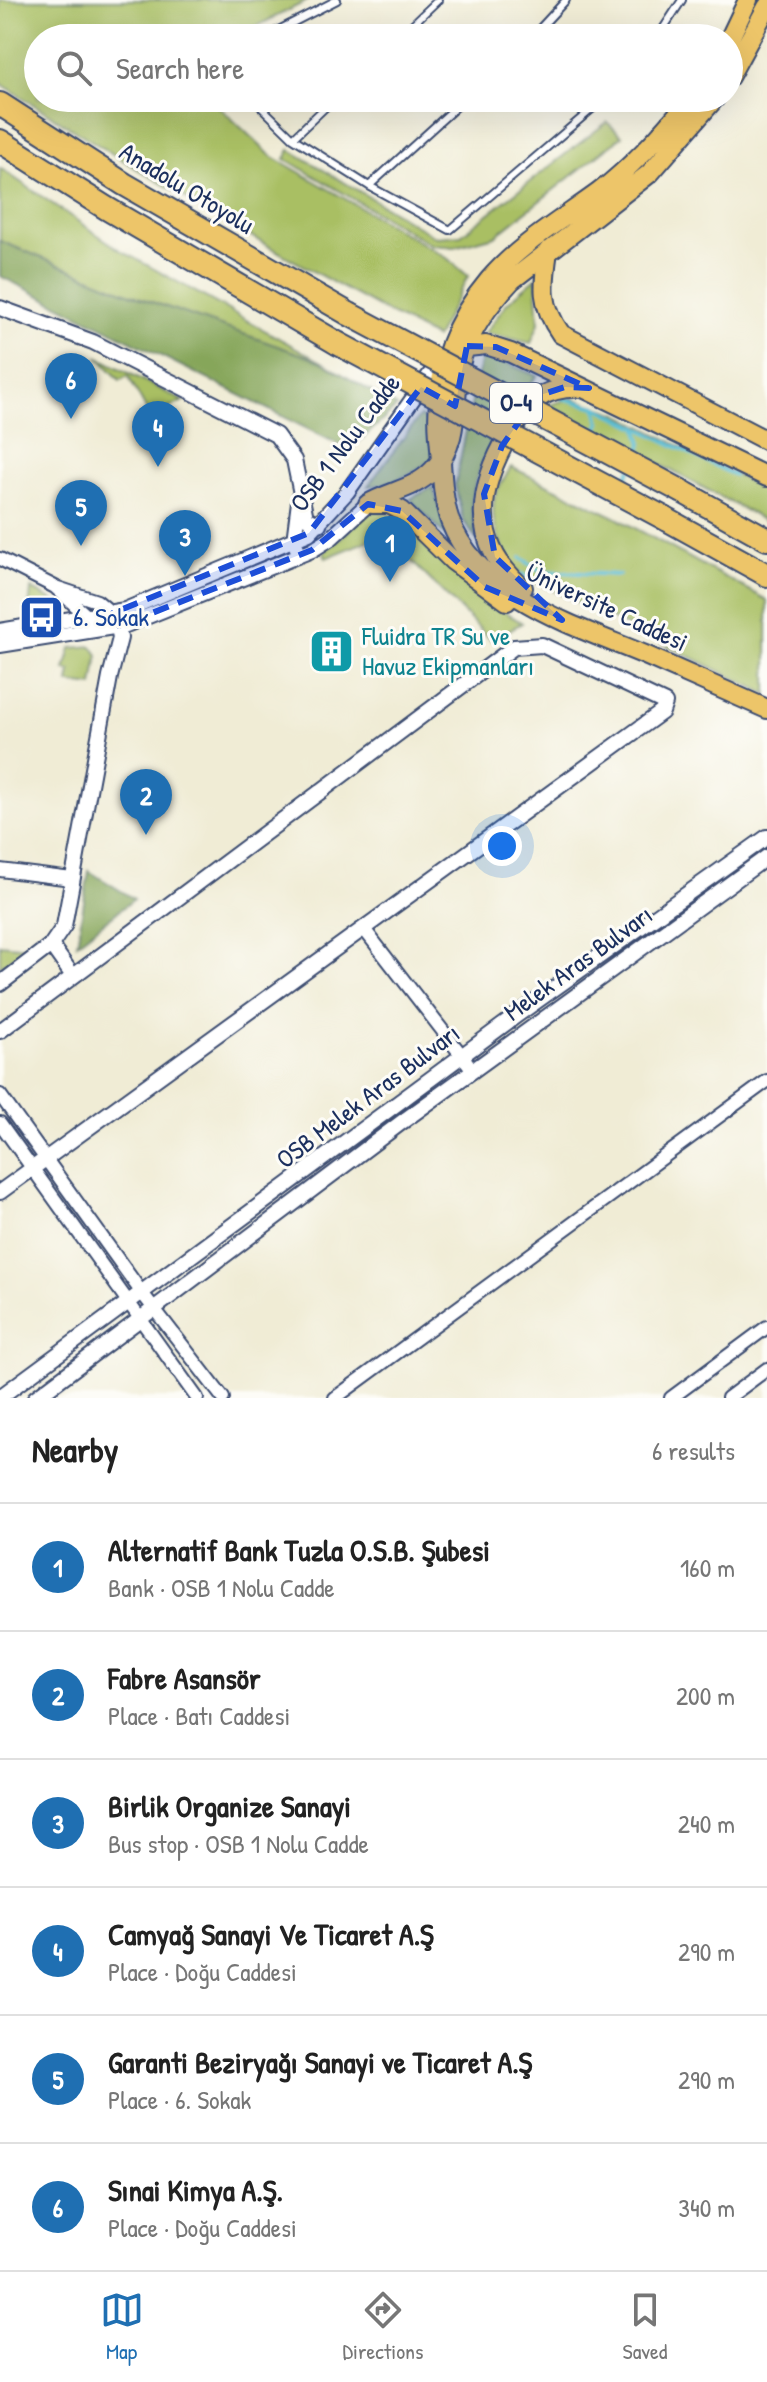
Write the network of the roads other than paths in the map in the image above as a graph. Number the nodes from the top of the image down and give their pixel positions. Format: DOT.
graph roads {
  1 [pos="337,0"];
  2 [pos="438,0"];
  3 [pos="566,0"];
  4 [pos="682,0"];
  5 [pos="748,0"];
  6 [pos="767,7"];
  7 [pos="290,24"];
  8 [pos="413,24"];
  9 [pos="544,24"];
  10 [pos="666,24"];
  11 [pos="737,24"];
  12 [pos="743,51"];
  13 [pos="0,104"];
  14 [pos="266,112"];
  15 [pos="320,112"];
  16 [pos="451,112"];
  17 [pos="591,112"];
  18 [pos="679,112"];
  19 [pos="703,112"];
  20 [pos="293,138"];
  21 [pos="0,141"];
  22 [pos="369,186"];
  23 [pos="548,251"];
  24 [pos="0,308"];
  25 [pos="467,346"];
  26 [pos="445,353"];
  27 [pos="589,388"];
  28 [pos="767,441"];
  29 [pos="441,460"];
  30 [pos="767,477"];
  31 [pos="300,498"];
  32 [pos="368,504"];
  33 [pos="319,524"];
  34 [pos="767,539"];
  35 [pos="294,541"];
  36 [pos="306,552"];
  37 [pos="0,559"];
  38 [pos="767,575"];
  39 [pos="55,587"];
  40 [pos="116,619"];
  41 [pos="562,620"];
  42 [pos="96,625"];
  43 [pos="0,631"];
  44 [pos="0,645"];
  45 [pos="110,677"];
  46 [pos="767,709"];
  47 [pos="767,837"];
  48 [pos="767,857"];
  49 [pos="0,870"];
  50 [pos="72,879"];
  51 [pos="364,929"];
  52 [pos="51,945"];
  53 [pos="73,976"];
  54 [pos="0,984"];
  55 [pos="0,1031"];
  56 [pos="461,1057"];
  57 [pos="473,1070"];
  58 [pos="767,1081"];
  59 [pos="0,1095"];
  60 [pos="0,1123"];
  61 [pos="39,1164"];
  62 [pos="0,1192"];
  63 [pos="142,1293"];
  64 [pos="127,1305"];
  65 [pos="154,1309"];
  66 [pos="139,1321"];
  67 [pos="767,1327"];
  68 [pos="767,1369"];
  69 [pos="0,1397"];
  70 [pos="35,1398"];
  71 [pos="197,1398"];
  72 [pos="223,1398"];
  73 [pos="335,1398"];
  74 [pos="671,1398"];
  75 [pos="728,1398"];
  1 -- 7 [label="lane"];
  2 -- 8 [label="lane"];
  3 -- 9 [label="lane"];
  4 -- 10 [label="lane"];
  5 -- 11 [label="main road"];
  6 -- 12 [label="main road"];
  13 -- 34 [label="highway, Anadolu Otoyolu / O-4, bridge"];
  14 -- 20 [label="lane"];
  15 -- 20 [label="lane"];
  16 -- 22 [label="lane"];
  17 -- 22 [label="lane"];
  18 -- 26 [label="main road, Üniversite Caddesi"];
  19 -- 23 [label="main road"];
  20 -- 22 [label="lane"];
  21 -- 38 [label="highway, O-4, bridge"];
  23 -- 25 [label="main road, OSB 1 Nolu Cadde"];
  23 -- 28 [label="main road"];
  24 -- 31 [label="street"];
  25 -- 26 [label="main road"];
  25 -- 27 [label="main road"];
  25 -- 29 [label="main road, OSB 1 Nolu Cadde"];
  26 -- 29 [label="main road, Üniversite Caddesi"];
  26 -- 33 [label="street, OSB 1 Nolu Cadde"];
  27 -- 30 [label="main road"];
  27 -- 41 [label="main road"];
  29 -- 32 [label="main road, OSB 1 Nolu Cadde"];
  29 -- 41 [label="main road, Üniversite Caddesi"];
  31 -- 33 [label="street"];
  31 -- 35 [label="street"];
  32 -- 36 [label="street, OSB 1 Nolu Cadde"];
  32 -- 41 [label="main road"];
  33 -- 35 [label="street, OSB 1 Nolu Cadde"];
  35 -- 36 [label="street"];
  35 -- 40 [label="street, OSB 1 Nolu Cadde"];
  36 -- 40 [label="street, OSB 1 Nolu Cadde"];
  37 -- 39 [label="street"];
  39 -- 40 [label="street"];
  39 -- 42 [label="street"];
  40 -- 42 [label="street, OSB 1 Nolu Cadde"];
  40 -- 45 [label="street"];
  41 -- 46 [label="main road, Üniversite Caddesi"];
  42 -- 43 [label="street, OSB 1 Nolu Cadde"];
  42 -- 44 [label="street, OSB 1 Nolu Cadde"];
  42 -- 45 [label="street"];
  45 -- 50 [label="street"];
  47 -- 56 [label="street, OSB Melek Aras Bulvarı"];
  48 -- 57 [label="street, Melek Aras Bulvarı"];
  49 -- 50 [label="street"];
  50 -- 52 [label="street"];
  51 -- 53 [label="street"];
  51 -- 56 [label="street"];
  51 -- 61 [label="street"];
  52 -- 53 [label="street"];
  52 -- 54 [label="street"];
  53 -- 55 [label="street"];
  56 -- 57 [label="street"];
  56 -- 63 [label="street, OSB Melek Aras Bulvarı"];
  57 -- 65 [label="street, Melek Aras Bulvarı"];
  58 -- 73 [label="street"];
  59 -- 61 [label="street"];
  60 -- 61 [label="street"];
  61 -- 62 [label="street"];
  61 -- 63 [label="street"];
  61 -- 64 [label="street"];
  63 -- 64 [label="street, OSB Melek Aras Bulvarı"];
  63 -- 65 [label="street"];
  64 -- 66 [label="street"];
  64 -- 69 [label="street, OSB Melek Aras Bulvarı"];
  65 -- 66 [label="street, Melek Aras Bulvarı"];
  65 -- 72 [label="street"];
  66 -- 70 [label="street, Melek Aras Bulvarı"];
  66 -- 71 [label="street"];
  67 -- 74 [label="street"];
  68 -- 75 [label="street"];
}
